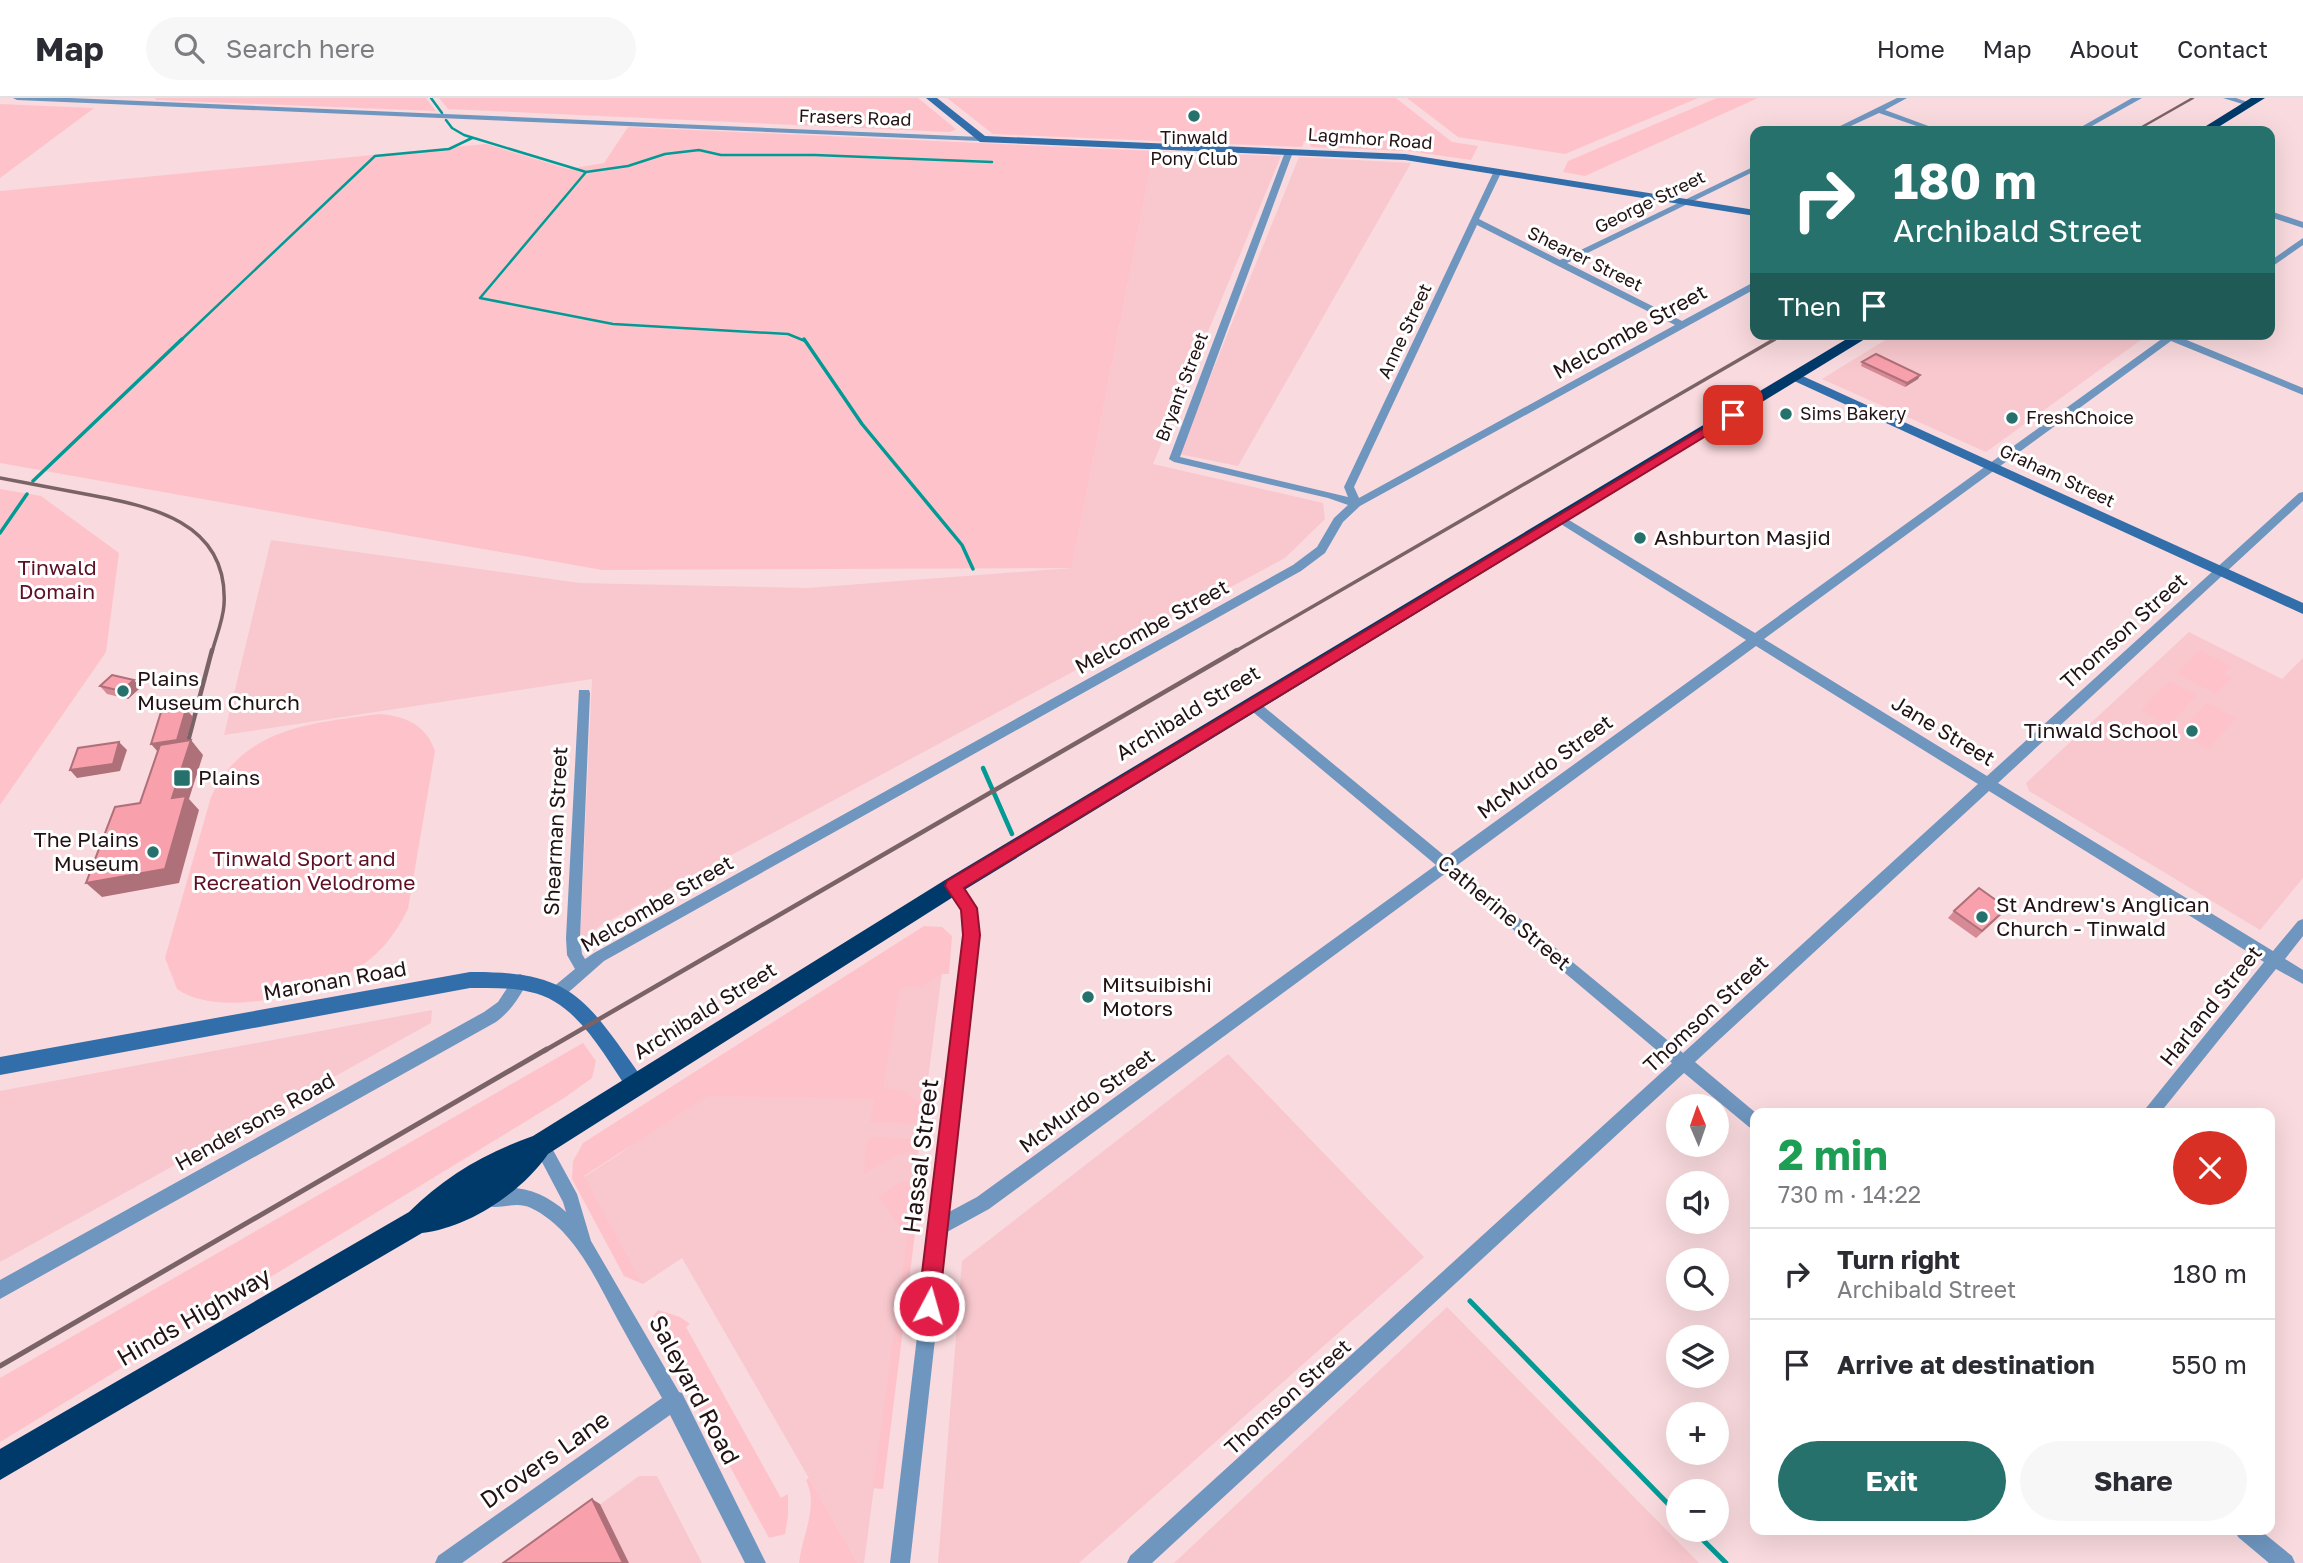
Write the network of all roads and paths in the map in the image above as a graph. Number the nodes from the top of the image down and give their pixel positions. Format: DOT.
graph roads {
  1 [pos="16,98"];
  2 [pos="932,98"];
  3 [pos="1903,98"];
  4 [pos="2138,98"];
  5 [pos="2227,98"];
  6 [pos="2254,101"];
  7 [pos="1879,110"];
  8 [pos="1845,126"];
  9 [pos="1924,126"];
  10 [pos="2087,126"];
  11 [pos="2212,126"];
  12 [pos="980,139"];
  13 [pos="1289,152"];
  14 [pos="1498,171"];
  15 [pos="1750,171"];
  16 [pos="1689,202"];
  17 [pos="1750,212"];
  18 [pos="2275,216"];
  19 [pos="1474,220"];
  20 [pos="2303,225"];
  21 [pos="2303,241"];
  22 [pos="2275,261"];
  23 [pos="1559,264"];
  24 [pos="1750,288"];
  25 [pos="1683,325"];
  26 [pos="1856,340"];
  27 [pos="2162,340"];
  28 [pos="2181,340"];
  29 [pos="1796,377"];
  30 [pos="2303,392"];
  31 [pos="1992,467"];
  32 [pos="2303,495"];
  33 [pos="1356,504"];
  34 [pos="1560,519"];
  35 [pos="2220,571"];
  36 [pos="2303,609"];
  37 [pos="1755,640"];
  38 [pos="584,693"];
  39 [pos="1252,704"];
  40 [pos="1989,783"];
  41 [pos="1447,865"];
  42 [pos="953,886"];
  43 [pos="2303,925"];
  44 [pos="2274,961"];
  45 [pos="583,969"];
  46 [pos="2303,978"];
  47 [pos="520,981"];
  48 [pos="557,993"];
  49 [pos="1683,1063"];
  50 [pos="0,1066"];
  51 [pos="636,1085"];
  52 [pos="2154,1108"];
  53 [pos="1750,1118"];
  54 [pos="541,1145"];
  55 [pos="470,1203"];
  56 [pos="418,1221"];
  57 [pos="937,1228"];
  58 [pos="583,1244"];
  59 [pos="0,1290"];
  60 [pos="675,1400"];
  61 [pos="0,1465"];
  62 [pos="2251,1535"];
  63 [pos="445,1563"];
  64 [pos="756,1563"];
  65 [pos="900,1563"];
  66 [pos="1137,1563"];
  67 [pos="2285,1563"];
  1 -- 12 [label="street, Frasers Road"];
  2 -- 12 [label="street"];
  3 -- 7 [label="street"];
  4 -- 10 [label="street"];
  5 -- 6 [label="street"];
  6 -- 11 [label="highway"];
  7 -- 8 [label="street"];
  7 -- 9 [label="street"];
  12 -- 13 [label="street, Lagmhor Road"];
  13 -- 14 [label="street, Lagmhor Road"];
  13 -- 33 [label="street, Bryant Street"];
  14 -- 16 [label="street, Lagmhor Road"];
  14 -- 19 [label="street, Anne Street"];
  15 -- 16 [label="street, George Street"];
  16 -- 17 [label="street, Lagmhor Road"];
  16 -- 23 [label="street, George Street"];
  18 -- 20 [label="street"];
  19 -- 23 [label="street, Shearer Street"];
  19 -- 33 [label="street, Anne Street"];
  21 -- 22 [label="street"];
  23 -- 25 [label="street, Shearer Street"];
  24 -- 25 [label="street, Melcombe Street"];
  25 -- 33 [label="street, Melcombe Street"];
  26 -- 29 [label="highway, Archibald Street"];
  27 -- 31 [label="street, McMurdo Street"];
  28 -- 30 [label="street"];
  29 -- 31 [label="street, Graham Street"];
  29 -- 34 [label="highway, Archibald Street"];
  31 -- 35 [label="street, Graham Street"];
  31 -- 37 [label="street, McMurdo Street"];
  32 -- 35 [label="street, Thomson Street"];
  33 -- 45 [label="street, Melcombe Street"];
  34 -- 37 [label="street, Jane Street"];
  34 -- 39 [label="highway, Archibald Street"];
  35 -- 36 [label="street, Graham Street"];
  35 -- 40 [label="street, Thomson Street"];
  37 -- 40 [label="street, Jane Street"];
  37 -- 41 [label="street, McMurdo Street"];
  38 -- 45 [label="street, Shearman Street"];
  39 -- 41 [label="street, Catherine Street"];
  39 -- 42 [label="highway, Archibald Street"];
  40 -- 44 [label="street, Jane Street"];
  40 -- 49 [label="street, Thomson Street"];
  41 -- 49 [label="street, Catherine Street"];
  41 -- 57 [label="street, McMurdo Street"];
  42 -- 51 [label="highway, Archibald Street"];
  42 -- 57 [label="street, Hassal Street"];
  43 -- 44 [label="street, Harland Street"];
  44 -- 46 [label="street, Jane Street"];
  44 -- 52 [label="street, Harland Street"];
  45 -- 48 [label="street, Melcombe Street"];
  47 -- 48 [label="street, Maronan Road"];
  47 -- 50 [label="street, Maronan Road"];
  47 -- 59 [label="street, Hendersons Road"];
  48 -- 51 [label="street, Maronan Road"];
  49 -- 53 [label="street, Catherine Street"];
  49 -- 66 [label="street, Thomson Street"];
  51 -- 54 [label="highway, Archibald Street"];
  54 -- 55 [label="highway, Archibald Street"];
  54 -- 56 [label="highway, Archibald Street"];
  54 -- 58 [label="street, Saleyard Road"];
  55 -- 56 [label="highway, Archibald Street"];
  55 -- 58 [label="street, Saleyard Road"];
  56 -- 61 [label="highway, Hinds Highway"];
  57 -- 65 [label="street, Hassal Street"];
  58 -- 60 [label="street, Saleyard Road"];
  60 -- 63 [label="street, Drovers Lane"];
  60 -- 64 [label="street, Saleyard Road"];
  62 -- 67 [label="street"];
}
